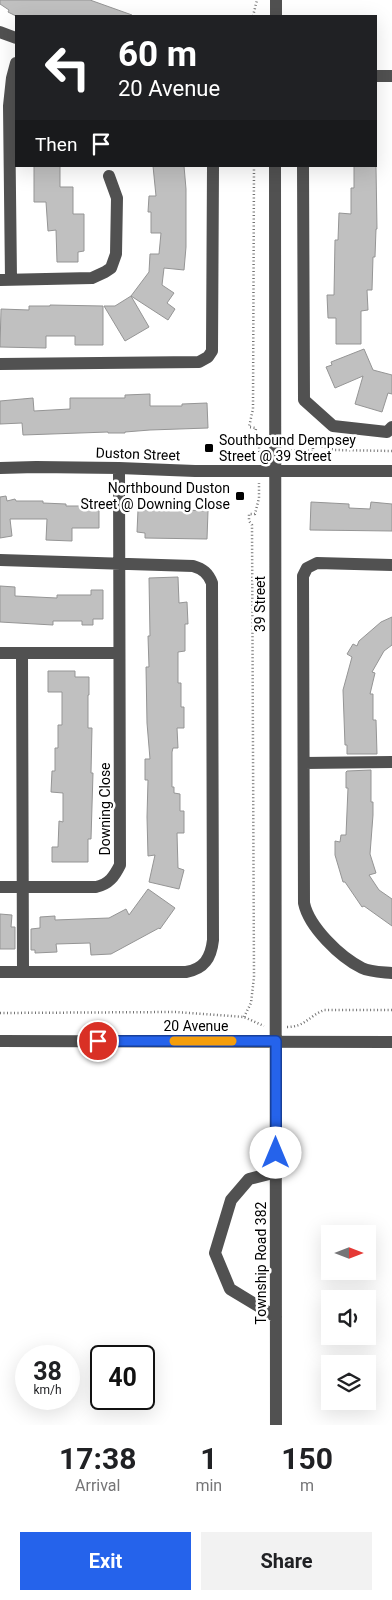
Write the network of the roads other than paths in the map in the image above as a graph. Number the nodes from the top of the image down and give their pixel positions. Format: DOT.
graph roads {
  1 [pos="276,0"];
  2 [pos="276,15"];
  3 [pos="0,32"];
  4 [pos="15,38"];
  5 [pos="15,67"];
  6 [pos="377,76"];
  7 [pos="392,76"];
  8 [pos="213,167"];
  9 [pos="276,167"];
  10 [pos="303,167"];
  11 [pos="109,176"];
  12 [pos="6,279"];
  13 [pos="0,364"];
  14 [pos="392,427"];
  15 [pos="0,468"];
  16 [pos="119,468"];
  17 [pos="275,471"];
  18 [pos="392,471"];
  19 [pos="0,560"];
  20 [pos="119,563"];
  21 [pos="392,565"];
  22 [pos="0,653"];
  23 [pos="22,653"];
  24 [pos="119,653"];
  25 [pos="392,762"];
  26 [pos="304,763"];
  27 [pos="0,887"];
  28 [pos="23,887"];
  29 [pos="0,972"];
  30 [pos="23,972"];
  31 [pos="392,973"];
  32 [pos="0,1041"];
  33 [pos="276,1041"];
  34 [pos="392,1042"];
  35 [pos="277,1172"];
  36 [pos="276,1317"];
  37 [pos="276,1425"];
  1 -- 2 [label="street"];
  3 -- 4 [label="street"];
  5 -- 12 [label="street"];
  6 -- 7 [label="street"];
  8 -- 13 [label="street"];
  9 -- 17 [label="street, 39 Street"];
  10 -- 14 [label="street"];
  11 -- 12 [label="street"];
  15 -- 16 [label="street, Duston Street"];
  16 -- 17 [label="street, Duston Street"];
  16 -- 20 [label="street, Downing Close"];
  17 -- 18 [label="street, Duston Street"];
  17 -- 33 [label="street, 39 Street"];
  19 -- 20 [label="street"];
  20 -- 24 [label="street, Downing Close"];
  20 -- 30 [label="street"];
  21 -- 26 [label="street"];
  22 -- 23 [label="street"];
  23 -- 24 [label="street"];
  23 -- 28 [label="street"];
  24 -- 28 [label="street, Downing Close"];
  25 -- 26 [label="street"];
  26 -- 31 [label="street"];
  27 -- 28 [label="street, Downing Close"];
  28 -- 30 [label="street"];
  29 -- 30 [label="street"];
  32 -- 33 [label="street, 20 Avenue"];
  33 -- 34 [label="street, 20 Avenue"];
  33 -- 35 [label="street, Township Road 382"];
  35 -- 36 [label="street, Township Road 382"];
  35 -- 36 [label="street"];
  36 -- 37 [label="street, Township Road 382"];
}
